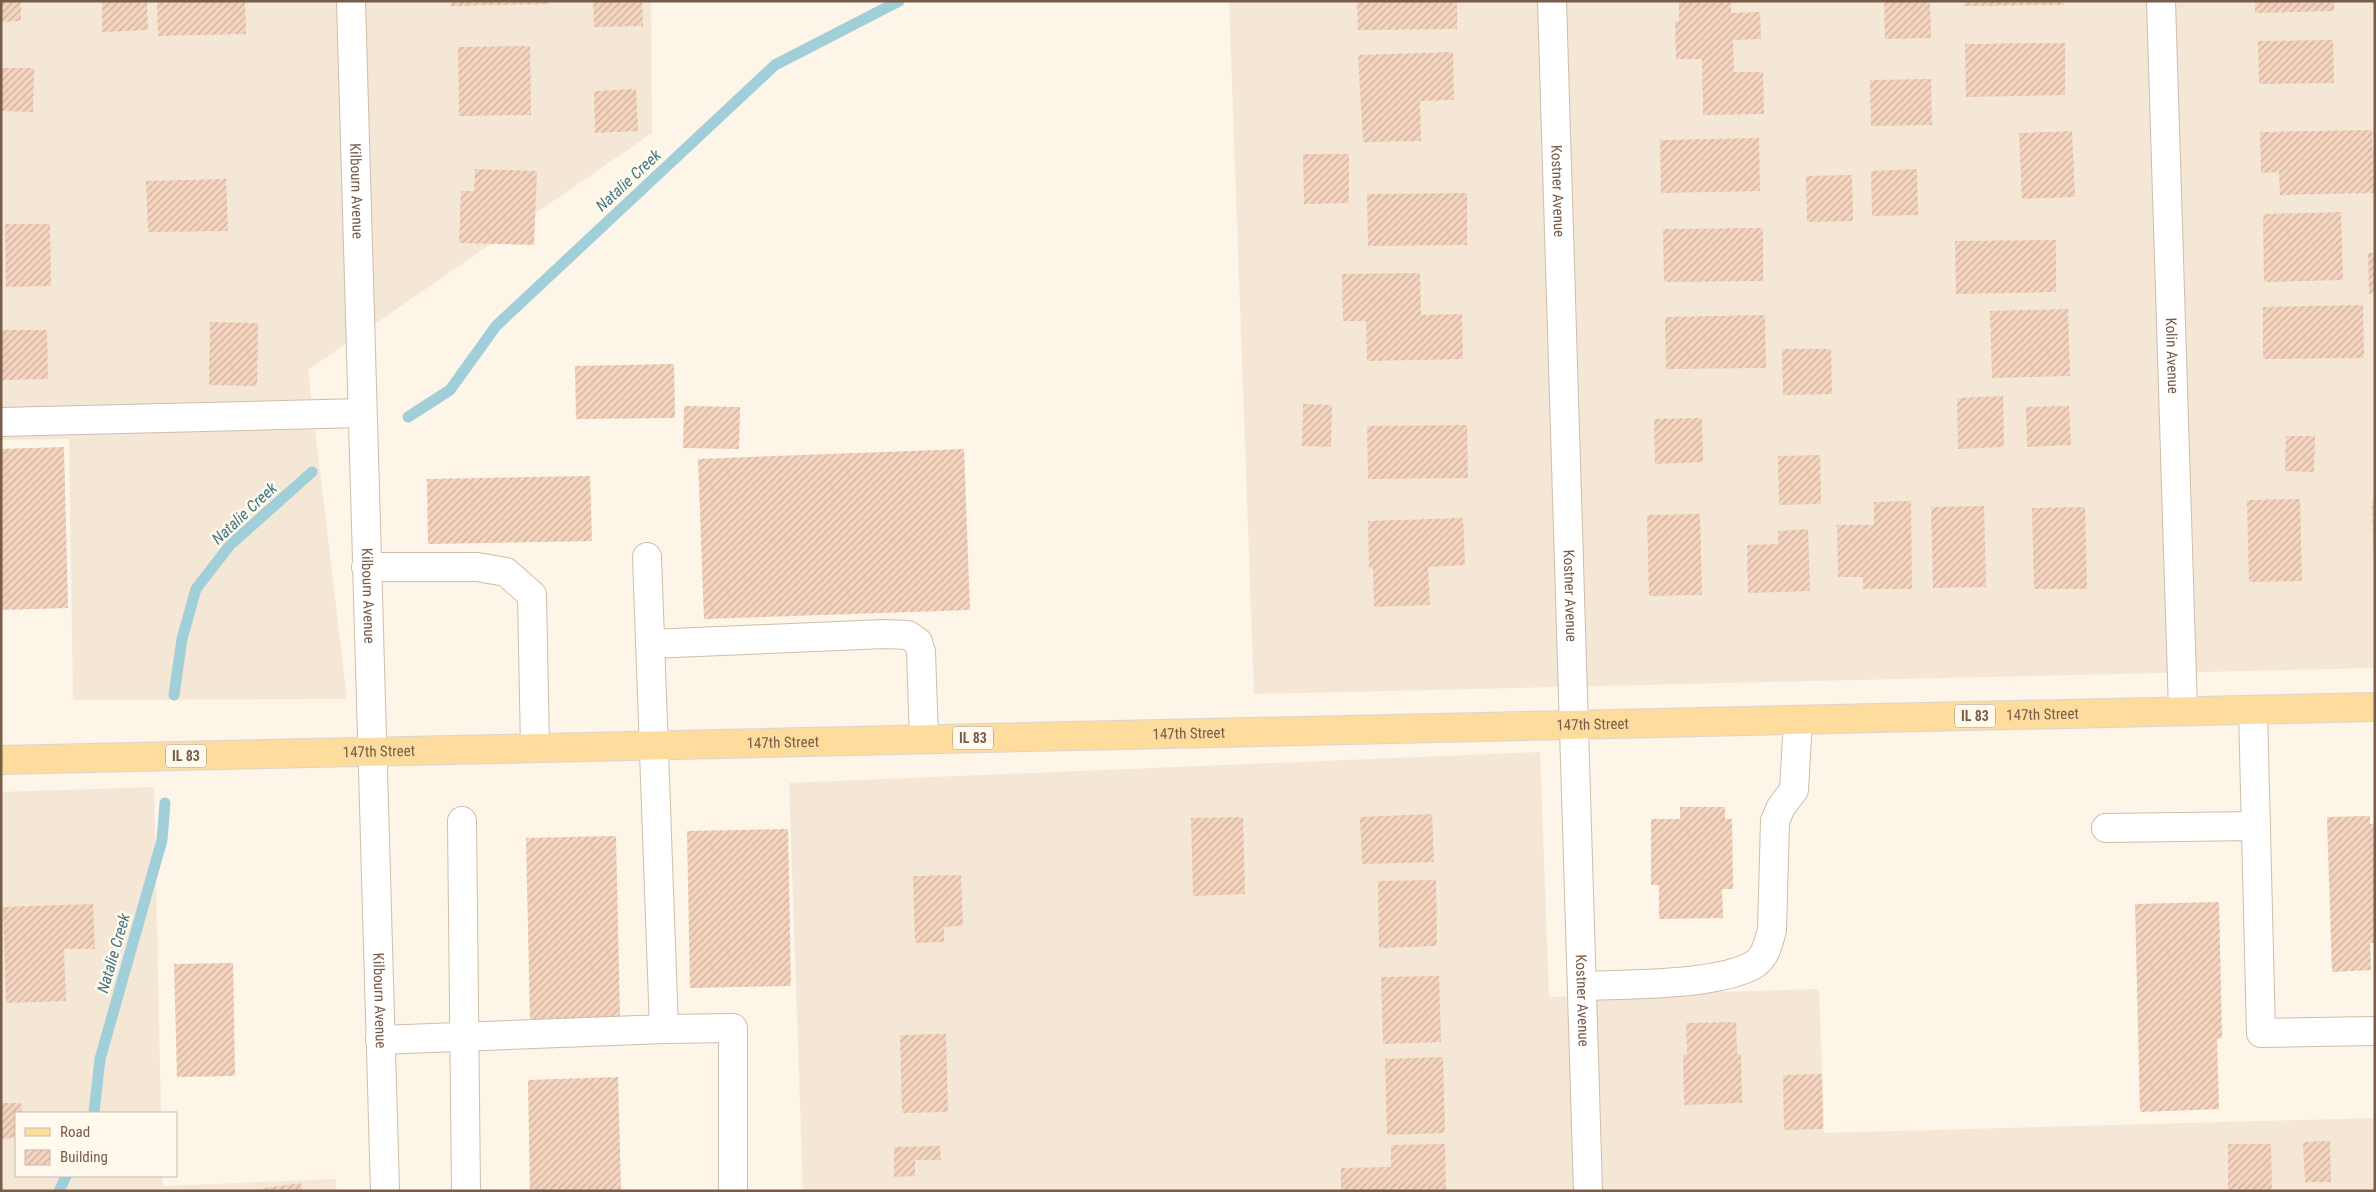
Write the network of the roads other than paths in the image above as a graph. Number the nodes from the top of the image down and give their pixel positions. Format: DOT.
graph roads {
  1 [pos="351,1"];
  2 [pos="1552,1"];
  3 [pos="2161,1"];
  4 [pos="362,413"];
  5 [pos="1,422"];
  6 [pos="647,557"];
  7 [pos="366,567"];
  8 [pos="650,644"];
  9 [pos="2375,707"];
  10 [pos="2254,710"];
  11 [pos="2183,711"];
  12 [pos="1798,720"];
  13 [pos="1574,725"];
  14 [pos="924,739"];
  15 [pos="652,745"];
  16 [pos="535,748"];
  17 [pos="371,752"];
  18 [pos="1,760"];
  19 [pos="462,820"];
  20 [pos="2256,826"];
  21 [pos="2106,828"];
  22 [pos="1582,986"];
  23 [pos="664,1029"];
  24 [pos="2375,1031"];
  25 [pos="464,1036"];
  26 [pos="380,1040"];
  27 [pos="385,1191"];
  28 [pos="466,1191"];
  29 [pos="734,1191"];
  30 [pos="1588,1191"];
  1 -- 4 [label="street, Kilbourn Avenue"];
  2 -- 13 [label="street, Kostner Avenue"];
  3 -- 11 [label="street, Kolin Avenue"];
  4 -- 5 [label="street"];
  4 -- 7 [label="street, Kilbourn Avenue"];
  6 -- 8 [label="street"];
  7 -- 16 [label="street"];
  7 -- 17 [label="street, Kilbourn Avenue"];
  8 -- 14 [label="street"];
  8 -- 15 [label="street"];
  9 -- 10 [label="main road, 147th Street / IL 83"];
  10 -- 11 [label="main road, 147th Street / IL 83"];
  10 -- 20 [label="street"];
  11 -- 12 [label="main road, 147th Street / IL 83"];
  12 -- 13 [label="main road, 147th Street / IL 83"];
  12 -- 22 [label="street"];
  13 -- 14 [label="main road, 147th Street / IL 83"];
  13 -- 22 [label="street, Kostner Avenue"];
  14 -- 15 [label="main road, 147th Street / IL 83"];
  15 -- 16 [label="main road, 147th Street / IL 83"];
  15 -- 23 [label="street"];
  16 -- 17 [label="main road, 147th Street / IL 83"];
  17 -- 18 [label="main road, 147th Street / IL 83"];
  17 -- 26 [label="street, Kilbourn Avenue"];
  19 -- 25 [label="street"];
  20 -- 21 [label="street"];
  20 -- 24 [label="street"];
  22 -- 30 [label="street, Kostner Avenue"];
  23 -- 25 [label="street"];
  23 -- 29 [label="street"];
  25 -- 26 [label="street"];
  25 -- 28 [label="street"];
  26 -- 27 [label="street, Kilbourn Avenue"];
}
